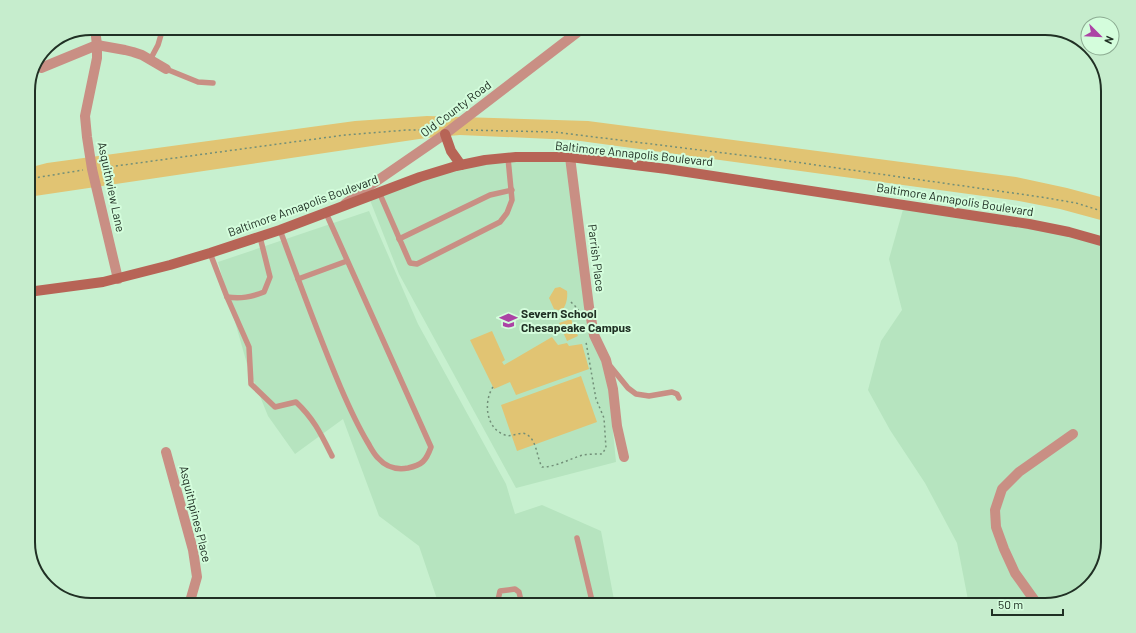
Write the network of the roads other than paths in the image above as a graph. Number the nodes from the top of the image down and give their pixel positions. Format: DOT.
graph roads {
  1 [pos="96,35"];
  2 [pos="161,35"];
  3 [pos="573,35"];
  4 [pos="97,45"];
  5 [pos="150,60"];
  6 [pos="41,68"];
  7 [pos="166,69"];
  8 [pos="213,83"];
  9 [pos="441,132"];
  10 [pos="570,157"];
  11 [pos="508,158"];
  12 [pos="461,165"];
  13 [pos="512,190"];
  14 [pos="378,192"];
  15 [pos="342,206"];
  16 [pos="326,213"];
  17 [pos="280,230"];
  18 [pos="260,237"];
  19 [pos="399,240"];
  20 [pos="1101,241"];
  21 [pos="210,253"];
  22 [pos="347,260"];
  23 [pos="118,279"];
  24 [pos="298,279"];
  25 [pos="35,291"];
  26 [pos="227,297"];
  27 [pos="606,360"];
  28 [pos="679,398"];
  29 [pos="1073,434"];
  30 [pos="166,452"];
  31 [pos="332,456"];
  32 [pos="624,457"];
  33 [pos="577,538"];
  34 [pos="191,598"];
  35 [pos="498,598"];
  36 [pos="520,598"];
  37 [pos="591,598"];
  38 [pos="1034,598"];
  1 -- 4 [label="street, Asquithview Lane"];
  2 -- 5 [label="lane"];
  3 -- 9 [label="street, Old County Road"];
  4 -- 5 [label="street"];
  4 -- 6 [label="street"];
  4 -- 23 [label="street, Asquithview Lane"];
  5 -- 7 [label="street"];
  7 -- 8 [label="lane"];
  9 -- 12 [label="street"];
  9 -- 15 [label="street, Old County Road"];
  10 -- 11 [label="street, Baltimore Annapolis Boulevard"];
  10 -- 20 [label="street, Baltimore Annapolis Boulevard"];
  10 -- 27 [label="street, Parrish Place"];
  11 -- 12 [label="street, Baltimore Annapolis Boulevard"];
  11 -- 13 [label="lane"];
  12 -- 14 [label="street, Baltimore Annapolis Boulevard"];
  13 -- 19 [label="lane"];
  13 -- 19 [label="lane"];
  14 -- 15 [label="street, Baltimore Annapolis Boulevard"];
  14 -- 19 [label="lane"];
  15 -- 16 [label="street, Baltimore Annapolis Boulevard"];
  16 -- 17 [label="street, Baltimore Annapolis Boulevard"];
  16 -- 22 [label="lane"];
  17 -- 18 [label="street, Baltimore Annapolis Boulevard"];
  17 -- 24 [label="lane"];
  18 -- 21 [label="street, Baltimore Annapolis Boulevard"];
  18 -- 26 [label="lane"];
  21 -- 23 [label="street, Baltimore Annapolis Boulevard"];
  21 -- 26 [label="lane"];
  22 -- 24 [label="lane"];
  22 -- 24 [label="lane"];
  23 -- 25 [label="street, Baltimore Annapolis Boulevard"];
  26 -- 31 [label="lane"];
  27 -- 28 [label="lane"];
  27 -- 32 [label="street, Parrish Place"];
  29 -- 38 [label="street"];
  30 -- 34 [label="street, Asquithpines Place"];
  33 -- 37 [label="lane"];
  35 -- 36 [label="lane"];
}
